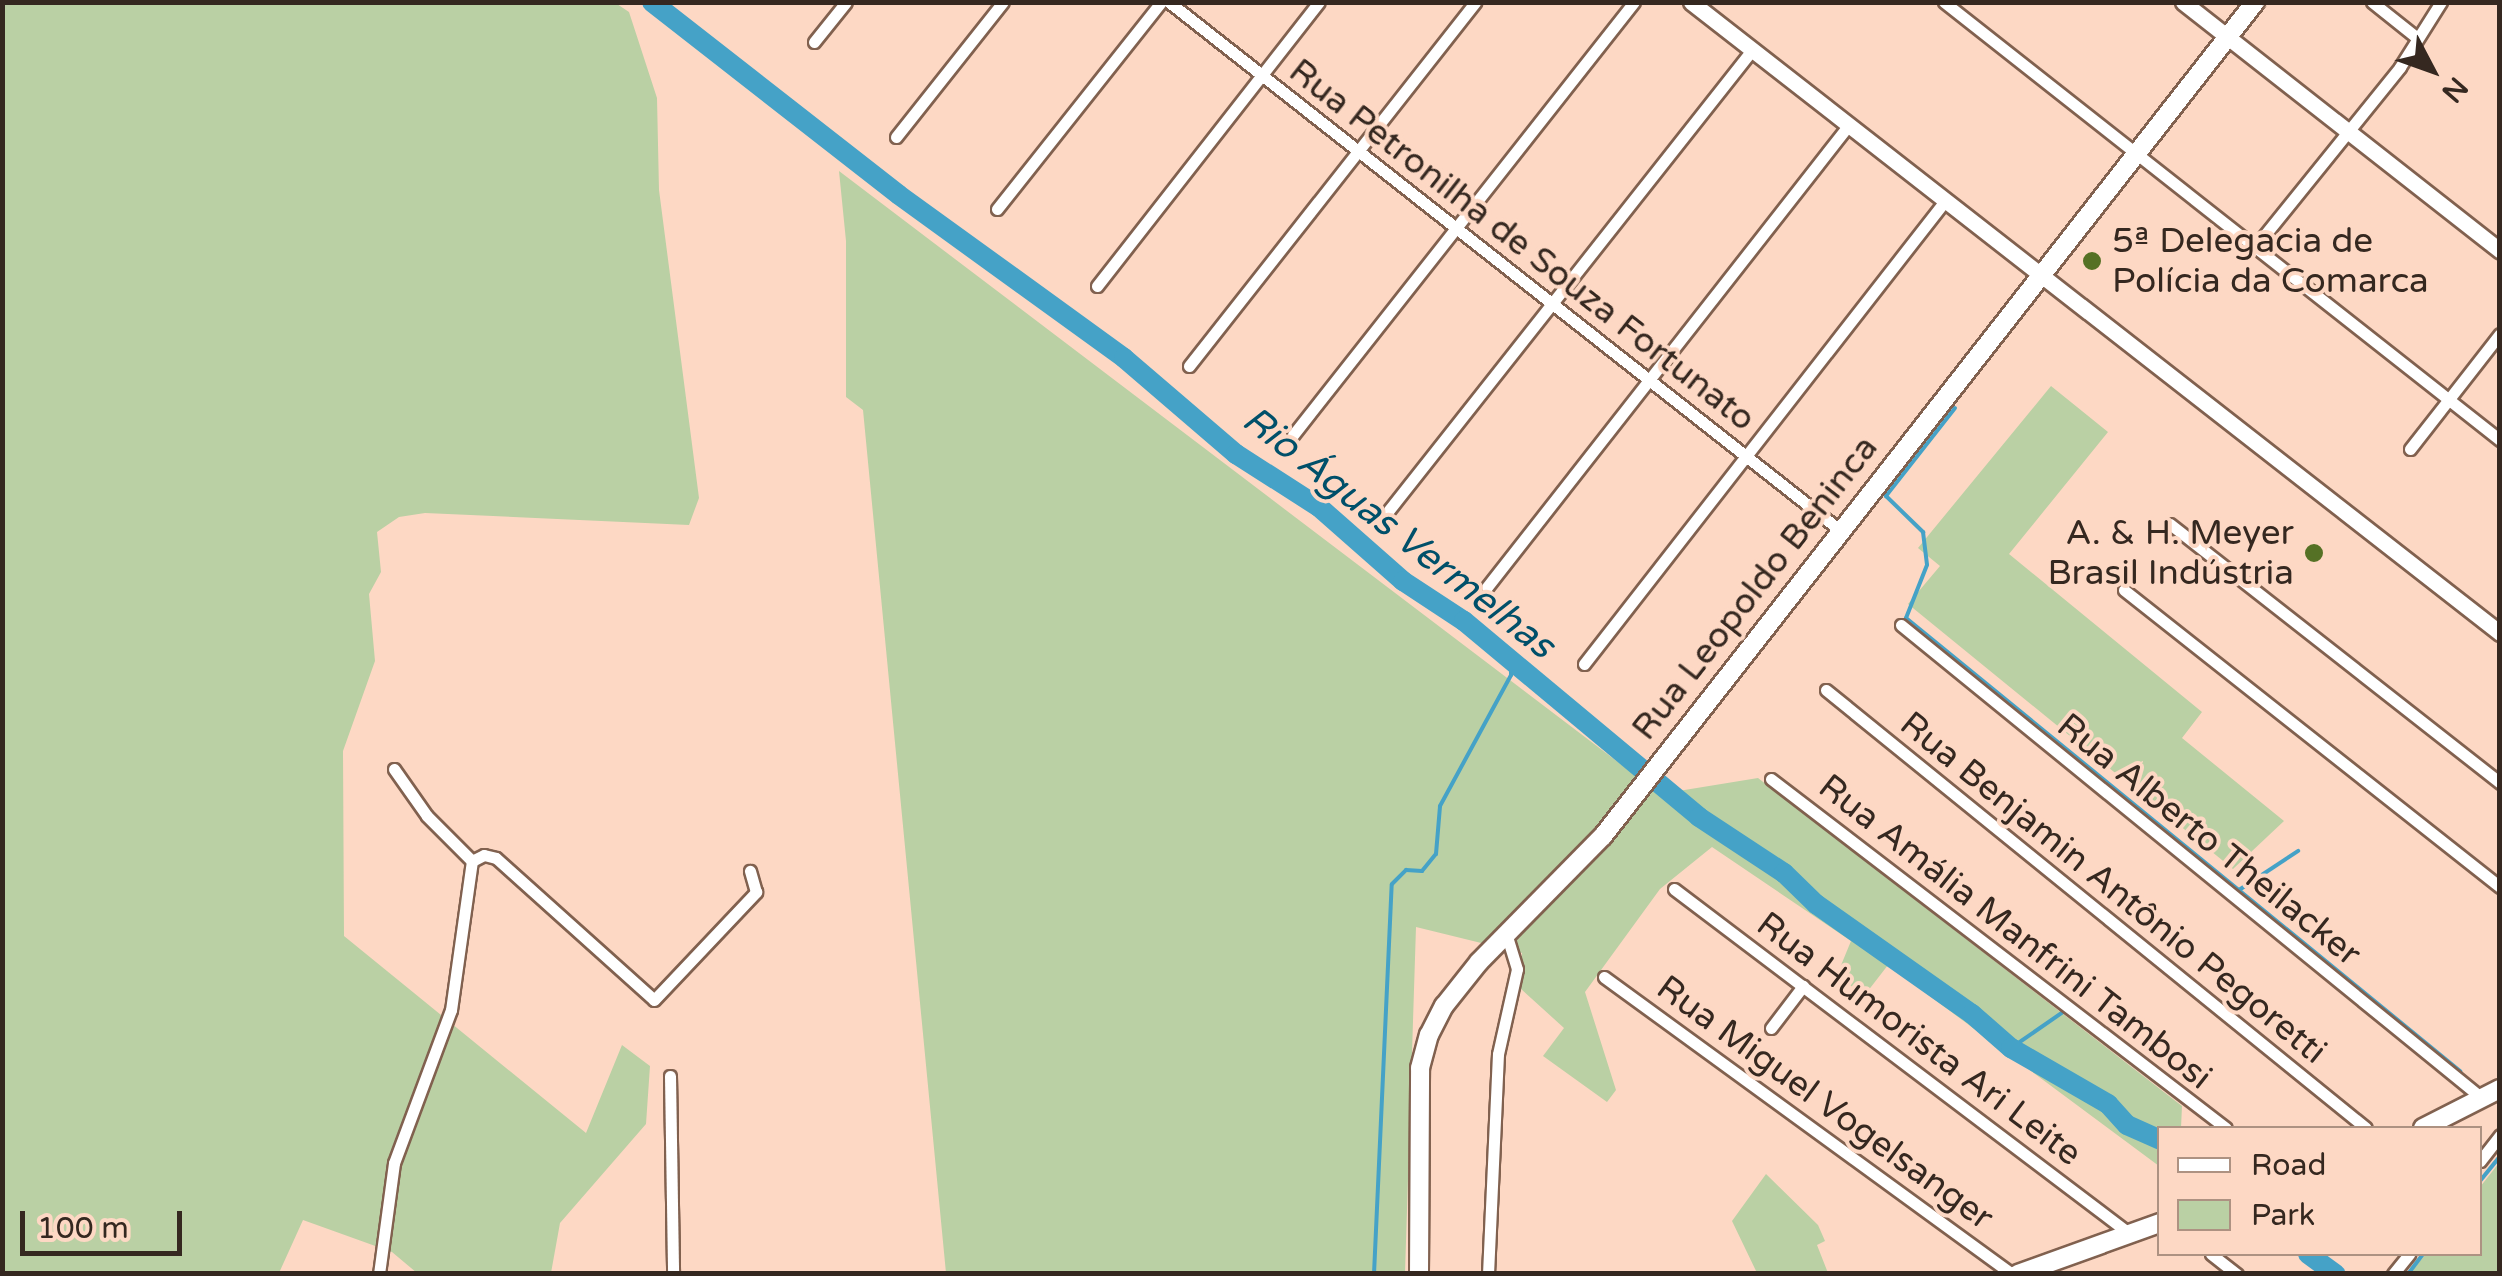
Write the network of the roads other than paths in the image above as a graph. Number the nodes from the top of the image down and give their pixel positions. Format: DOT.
graph roads {
  1 [pos="846,2"];
  2 [pos="1003,2"];
  3 [pos="1160,2"];
  4 [pos="1169,2"];
  5 [pos="1319,2"];
  6 [pos="1475,2"];
  7 [pos="1634,2"];
  8 [pos="1691,2"];
  9 [pos="2183,2"];
  10 [pos="2255,2"];
  11 [pos="2372,2"];
  12 [pos="2441,2"];
  13 [pos="1945,3"];
  14 [pos="2228,38"];
  15 [pos="2416,38"];
  16 [pos="814,42"];
  17 [pos="1752,50"];
  18 [pos="1262,75"];
  19 [pos="1848,126"];
  20 [pos="2348,133"];
  21 [pos="896,136"];
  22 [pos="1358,151"];
  23 [pos="2136,154"];
  24 [pos="1944,202"];
  25 [pos="997,209"];
  26 [pos="1456,228"];
  27 [pos="2255,247"];
  28 [pos="2500,251"];
  29 [pos="2039,276"];
  30 [pos="1097,286"];
  31 [pos="1552,303"];
  32 [pos="2500,334"];
  33 [pos="1189,366"];
  34 [pos="1649,380"];
  35 [pos="2448,400"];
  36 [pos="1293,435"];
  37 [pos="2500,440"];
  38 [pos="2410,449"];
  39 [pos="1746,456"];
  40 [pos="1390,510"];
  41 [pos="2170,524"];
  42 [pos="1842,531"];
  43 [pos="1487,586"];
  44 [pos="2124,590"];
  45 [pos="1901,625"];
  46 [pos="2500,633"];
  47 [pos="1584,664"];
  48 [pos="1826,690"];
  49 [pos="394,769"];
  50 [pos="1772,778"];
  51 [pos="2500,783"];
  52 [pos="472,861"];
  53 [pos="750,871"];
  54 [pos="2500,887"];
  55 [pos="1674,888"];
  56 [pos="1507,936"];
  57 [pos="1604,977"];
  58 [pos="1803,986"];
  59 [pos="1771,1028"];
  60 [pos="670,1076"];
  61 [pos="2491,1094"];
  62 [pos="2223,1126"];
  63 [pos="2364,1126"];
  64 [pos="2427,1126"];
  65 [pos="2500,1136"];
  66 [pos="2482,1158"];
  67 [pos="2157,1224"];
  68 [pos="2130,1234"];
  69 [pos="2214,1256"];
  70 [pos="379,1274"];
  71 [pos="673,1274"];
  72 [pos="1419,1274"];
  73 [pos="1488,1274"];
  74 [pos="2015,1274"];
  75 [pos="2237,1274"];
  1 -- 16 [label="street"];
  2 -- 21 [label="street"];
  3 -- 25 [label="street"];
  4 -- 18 [label="street, Rua Petronilha de Souza Fortunato"];
  5 -- 18 [label="street"];
  6 -- 22 [label="street"];
  7 -- 26 [label="street"];
  8 -- 17 [label="street"];
  9 -- 14 [label="street"];
  10 -- 14 [label="main road, Rua Leopoldo Beninca"];
  11 -- 15 [label="street"];
  12 -- 15 [label="street"];
  13 -- 23 [label="street"];
  14 -- 20 [label="street"];
  14 -- 23 [label="main road, Rua Leopoldo Beninca"];
  15 -- 20 [label="street"];
  17 -- 19 [label="street"];
  17 -- 31 [label="street"];
  18 -- 22 [label="street, Rua Petronilha de Souza Fortunato"];
  18 -- 30 [label="street"];
  19 -- 24 [label="street"];
  19 -- 34 [label="street"];
  20 -- 27 [label="street"];
  20 -- 28 [label="street"];
  22 -- 26 [label="street, Rua Petronilha de Souza Fortunato"];
  22 -- 33 [label="street"];
  23 -- 27 [label="street"];
  23 -- 29 [label="main road, Rua Leopoldo Beninca"];
  24 -- 29 [label="street"];
  24 -- 39 [label="street"];
  26 -- 31 [label="street, Rua Petronilha de Souza Fortunato"];
  26 -- 36 [label="street"];
  27 -- 35 [label="street"];
  29 -- 42 [label="main road, Rua Leopoldo Beninca"];
  29 -- 46 [label="street"];
  31 -- 34 [label="street, Rua Petronilha de Souza Fortunato"];
  31 -- 40 [label="street"];
  32 -- 35 [label="street"];
  34 -- 39 [label="street, Rua Petronilha de Souza Fortunato"];
  34 -- 43 [label="street"];
  35 -- 37 [label="street"];
  35 -- 38 [label="street"];
  39 -- 42 [label="street, Rua Petronilha de Souza Fortunato"];
  39 -- 47 [label="street"];
  41 -- 51 [label="street"];
  42 -- 56 [label="main road, Rua Leopoldo Beninca"];
  44 -- 54 [label="street"];
  45 -- 61 [label="street, Rua Alberto Theilacker"];
  48 -- 63 [label="street, Rua Benjamin Antônio Pegoretti"];
  49 -- 52 [label="street"];
  50 -- 62 [label="street, Rua Amália Manfrini Tambosi"];
  52 -- 53 [label="street"];
  52 -- 70 [label="street"];
  55 -- 58 [label="street, Rua Humorista Ari Leite"];
  56 -- 72 [label="main road, Rua Leopoldo Beninca"];
  56 -- 73 [label="street"];
  57 -- 74 [label="street, Rua Miguel Vogelsanger"];
  58 -- 59 [label="street"];
  58 -- 68 [label="street, Rua Humorista Ari Leite"];
  60 -- 71 [label="street"];
  61 -- 64 [label="main road"];
  65 -- 66 [label="street"];
  67 -- 68 [label="main road"];
  68 -- 74 [label="main road"];
  69 -- 75 [label="street"];
}
